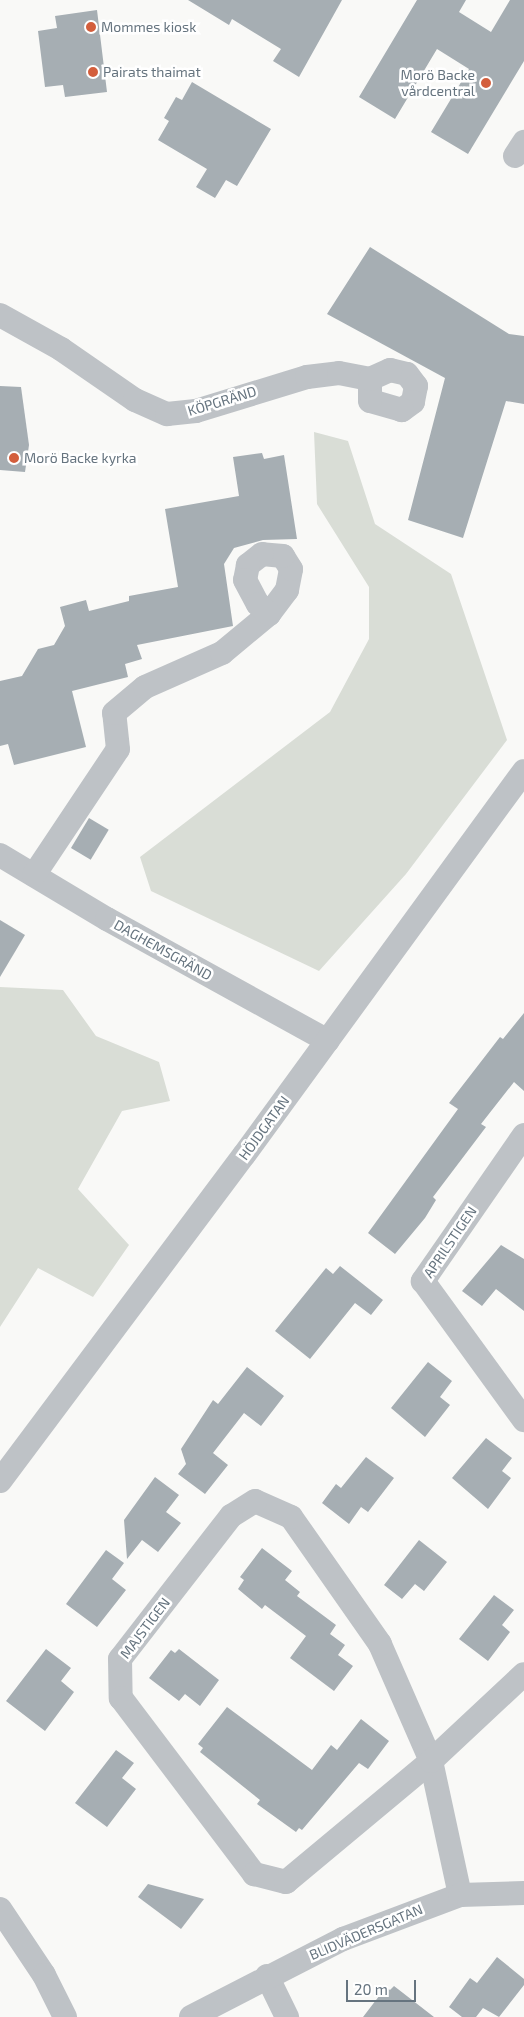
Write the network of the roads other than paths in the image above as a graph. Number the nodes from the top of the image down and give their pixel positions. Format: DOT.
graph roads {
  1 [pos="0,316"];
  2 [pos="370,379"];
  3 [pos="269,614"];
  4 [pos="524,771"];
  5 [pos="0,855"];
  6 [pos="34,876"];
  7 [pos="328,1042"];
  8 [pos="524,1135"];
  9 [pos="524,1420"];
  10 [pos="0,1481"];
  11 [pos="524,1674"];
  12 [pos="431,1761"];
  13 [pos="524,1893"];
  14 [pos="460,1895"];
  15 [pos="0,1909"];
  16 [pos="267,1976"];
  17 [pos="65,2017"];
  18 [pos="191,2017"];
  19 [pos="287,2017"];
  1 -- 2 [label="street, KÖPGRÄND"];
  3 -- 6 [label="street"];
  4 -- 7 [label="street, HÖJDGATAN"];
  5 -- 6 [label="street, DAGHEMSGRÄND"];
  6 -- 7 [label="street, DAGHEMSGRÄND"];
  7 -- 10 [label="street, HÖJDGATAN"];
  8 -- 9 [label="street, APRILSTIGEN"];
  11 -- 12 [label="street"];
  12 -- 12 [label="street, MAJSTIGEN"];
  12 -- 14 [label="street, MAJSTIGEN"];
  13 -- 14 [label="street, BLIDVÄDERSGATAN"];
  14 -- 16 [label="street, BLIDVÄDERSGATAN"];
  15 -- 17 [label="street"];
  16 -- 18 [label="street, BLIDVÄDERSGATAN"];
  16 -- 19 [label="street"];
}
